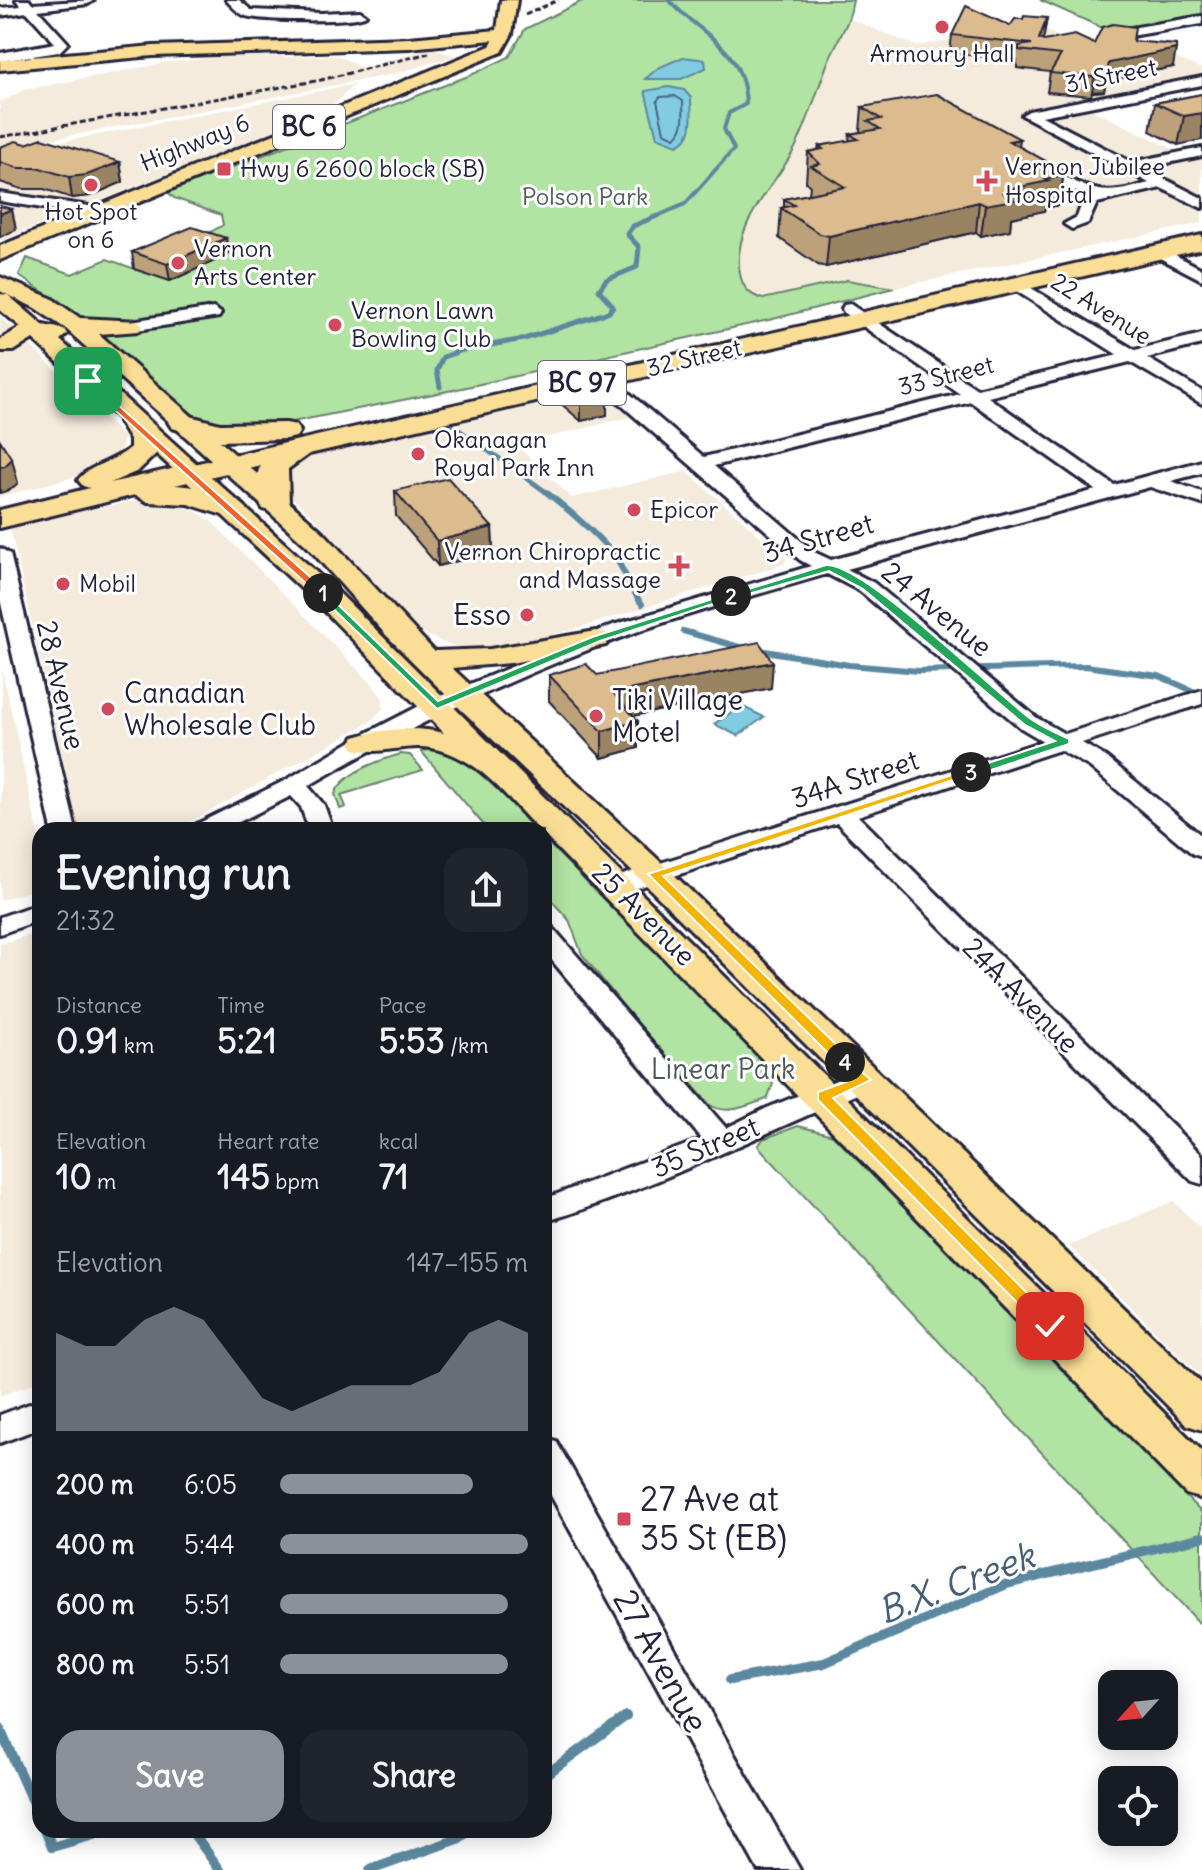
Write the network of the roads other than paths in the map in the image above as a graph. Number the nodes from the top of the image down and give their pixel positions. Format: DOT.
graph roads {
  1 [pos="88,0"];
  2 [pos="232,0"];
  3 [pos="509,0"];
  4 [pos="26,4"];
  5 [pos="0,12"];
  6 [pos="360,15"];
  7 [pos="1202,20"];
  8 [pos="476,22"];
  9 [pos="1125,33"];
  10 [pos="504,34"];
  11 [pos="409,43"];
  12 [pos="0,57"];
  13 [pos="473,60"];
  14 [pos="0,65"];
  15 [pos="1202,81"];
  16 [pos="1202,152"];
  17 [pos="1128,167"];
  18 [pos="1161,184"];
  19 [pos="0,197"];
  20 [pos="1202,204"];
  21 [pos="96,212"];
  22 [pos="1072,224"];
  23 [pos="1202,231"];
  24 [pos="43,236"];
  25 [pos="1202,242"];
  26 [pos="1160,252"];
  27 [pos="0,254"];
  28 [pos="1202,275"];
  29 [pos="1016,284"];
  30 [pos="1,289"];
  31 [pos="213,313"];
  32 [pos="857,314"];
  33 [pos="74,324"];
  34 [pos="131,326"];
  35 [pos="34,329"];
  36 [pos="1202,339"];
  37 [pos="59,352"];
  38 [pos="107,353"];
  39 [pos="1133,356"];
  40 [pos="602,379"];
  41 [pos="141,385"];
  42 [pos="974,395"];
  43 [pos="1202,399"];
  44 [pos="133,422"];
  45 [pos="182,422"];
  46 [pos="309,438"];
  47 [pos="221,458"];
  48 [pos="702,463"];
  49 [pos="186,467"];
  50 [pos="1202,467"];
  51 [pos="1152,481"];
  52 [pos="85,491"];
  53 [pos="1112,492"];
  54 [pos="1202,498"];
  55 [pos="274,503"];
  56 [pos="0,505"];
  57 [pos="232,509"];
  58 [pos="0,519"];
  59 [pos="0,554"];
  60 [pos="830,567"];
  61 [pos="596,639"];
  62 [pos="11,652"];
  63 [pos="426,659"];
  64 [pos="1202,697"];
  65 [pos="450,701"];
  66 [pos="1065,742"];
  67 [pos="365,743"];
  68 [pos="490,760"];
  69 [pos="294,785"];
  70 [pos="843,815"];
  71 [pos="62,822"];
  72 [pos="220,822"];
  73 [pos="318,822"];
  74 [pos="1202,849"];
  75 [pos="654,874"];
  76 [pos="616,886"];
  77 [pos="32,914"];
  78 [pos="0,926"];
  79 [pos="552,943"];
  80 [pos="864,1080"];
  81 [pos="823,1096"];
  82 [pos="722,1143"];
  83 [pos="1202,1173"];
  84 [pos="552,1208"];
  85 [pos="1202,1412"];
  86 [pos="32,1417"];
  87 [pos="0,1429"];
  88 [pos="552,1465"];
  89 [pos="1202,1480"];
  90 [pos="780,1870"];
  1 -- 4 [label="street"];
  2 -- 6 [label="street"];
  3 -- 10 [label="main road"];
  4 -- 5 [label="street"];
  4 -- 12 [label="street"];
  7 -- 9 [label="street"];
  8 -- 11 [label="main road"];
  10 -- 11 [label="main road"];
  10 -- 13 [label="main road, Highway 6 / BC 6"];
  11 -- 13 [label="main road"];
  11 -- 14 [label="main road"];
  13 -- 21 [label="main road, Highway 6 / BC 6"];
  15 -- 17 [label="street, 31 Street"];
  16 -- 17 [label="street"];
  17 -- 18 [label="street"];
  18 -- 20 [label="street"];
  18 -- 22 [label="street"];
  19 -- 21 [label="street"];
  21 -- 24 [label="main road, Highway 6 / BC 6"];
  23 -- 32 [label="highway, 32 Street / BC 97"];
  24 -- 27 [label="main road, Highway 6 / BC 6"];
  24 -- 30 [label="main road"];
  25 -- 26 [label="highway, 32 Street / BC 97"];
  26 -- 28 [label="street"];
  26 -- 29 [label="highway, 32 Street / BC 97"];
  29 -- 32 [label="highway, 32 Street / BC 97"];
  29 -- 39 [label="street, 22 Avenue"];
  30 -- 33 [label="main road, 25 Avenue"];
  30 -- 35 [label="main road, 25 Avenue"];
  31 -- 34 [label="street"];
  32 -- 40 [label="highway, 32 Street / BC 97"];
  32 -- 42 [label="street"];
  32 -- 46 [label="highway, 32 Street / BC 97"];
  33 -- 34 [label="main road"];
  33 -- 38 [label="main road, 25 Avenue"];
  34 -- 38 [label="main road"];
  35 -- 37 [label="main road, 25 Avenue"];
  35 -- 37 [label="main road"];
  35 -- 41 [label="main road"];
  36 -- 39 [label="street, 33 Street"];
  37 -- 44 [label="main road, 25 Avenue"];
  38 -- 41 [label="main road, 25 Avenue"];
  39 -- 42 [label="street, 33 Street"];
  39 -- 43 [label="street, 22 Avenue"];
  40 -- 46 [label="highway, 32 Street / BC 97"];
  40 -- 48 [label="street, 24 Avenue"];
  41 -- 45 [label="main road, 25 Avenue"];
  42 -- 48 [label="street, 33 Street"];
  42 -- 53 [label="street"];
  44 -- 49 [label="main road, 25 Avenue"];
  44 -- 52 [label="highway"];
  45 -- 46 [label="highway"];
  45 -- 47 [label="main road, 25 Avenue"];
  46 -- 47 [label="highway, 32 Street / BC 97"];
  46 -- 55 [label="highway"];
  47 -- 49 [label="highway, 32 Street / BC 97"];
  47 -- 55 [label="main road, 25 Avenue"];
  48 -- 60 [label="street, 24 Avenue"];
  49 -- 52 [label="highway, 32 Street / BC 97"];
  49 -- 57 [label="main road, 25 Avenue"];
  50 -- 51 [label="street, 34 Street"];
  51 -- 53 [label="street, 34 Street"];
  51 -- 54 [label="street"];
  52 -- 56 [label="highway, 32 Street / BC 97"];
  52 -- 57 [label="highway"];
  52 -- 58 [label="highway, 32 Street / BC 97"];
  53 -- 60 [label="street, 34 Street"];
  55 -- 63 [label="main road, 25 Avenue"];
  57 -- 65 [label="main road, 25 Avenue"];
  59 -- 62 [label="street, 28 Avenue"];
  60 -- 61 [label="street, 34 Street"];
  60 -- 66 [label="street, 24 Avenue"];
  61 -- 63 [label="main road"];
  61 -- 65 [label="street, 34 Street"];
  62 -- 71 [label="street, 28 Avenue"];
  63 -- 65 [label="main road, 25 Avenue"];
  64 -- 66 [label="street, 34A Street"];
  65 -- 67 [label="street, 34 Street"];
  65 -- 68 [label="main road, 25 Avenue"];
  65 -- 75 [label="main road, 25 Avenue"];
  66 -- 70 [label="street, 34A Street"];
  66 -- 74 [label="street, 24 Avenue"];
  67 -- 68 [label="main road"];
  67 -- 69 [label="street, 34 Street"];
  68 -- 76 [label="main road, 25 Avenue"];
  69 -- 72 [label="street, 34 Street"];
  69 -- 73 [label="street"];
  70 -- 75 [label="street, 34A Street"];
  70 -- 83 [label="street, 24A Avenue"];
  75 -- 76 [label="street, 34A Street"];
  75 -- 80 [label="main road, 25 Avenue"];
  76 -- 81 [label="main road, 25 Avenue"];
  77 -- 78 [label="street"];
  79 -- 82 [label="street"];
  80 -- 81 [label="street, 35 Street"];
  80 -- 85 [label="main road, 25 Avenue"];
  81 -- 82 [label="street, 35 Street"];
  81 -- 89 [label="main road, 25 Avenue"];
  82 -- 84 [label="street, 35 Street"];
  86 -- 87 [label="street"];
  88 -- 90 [label="street, 27 Avenue"];
}
